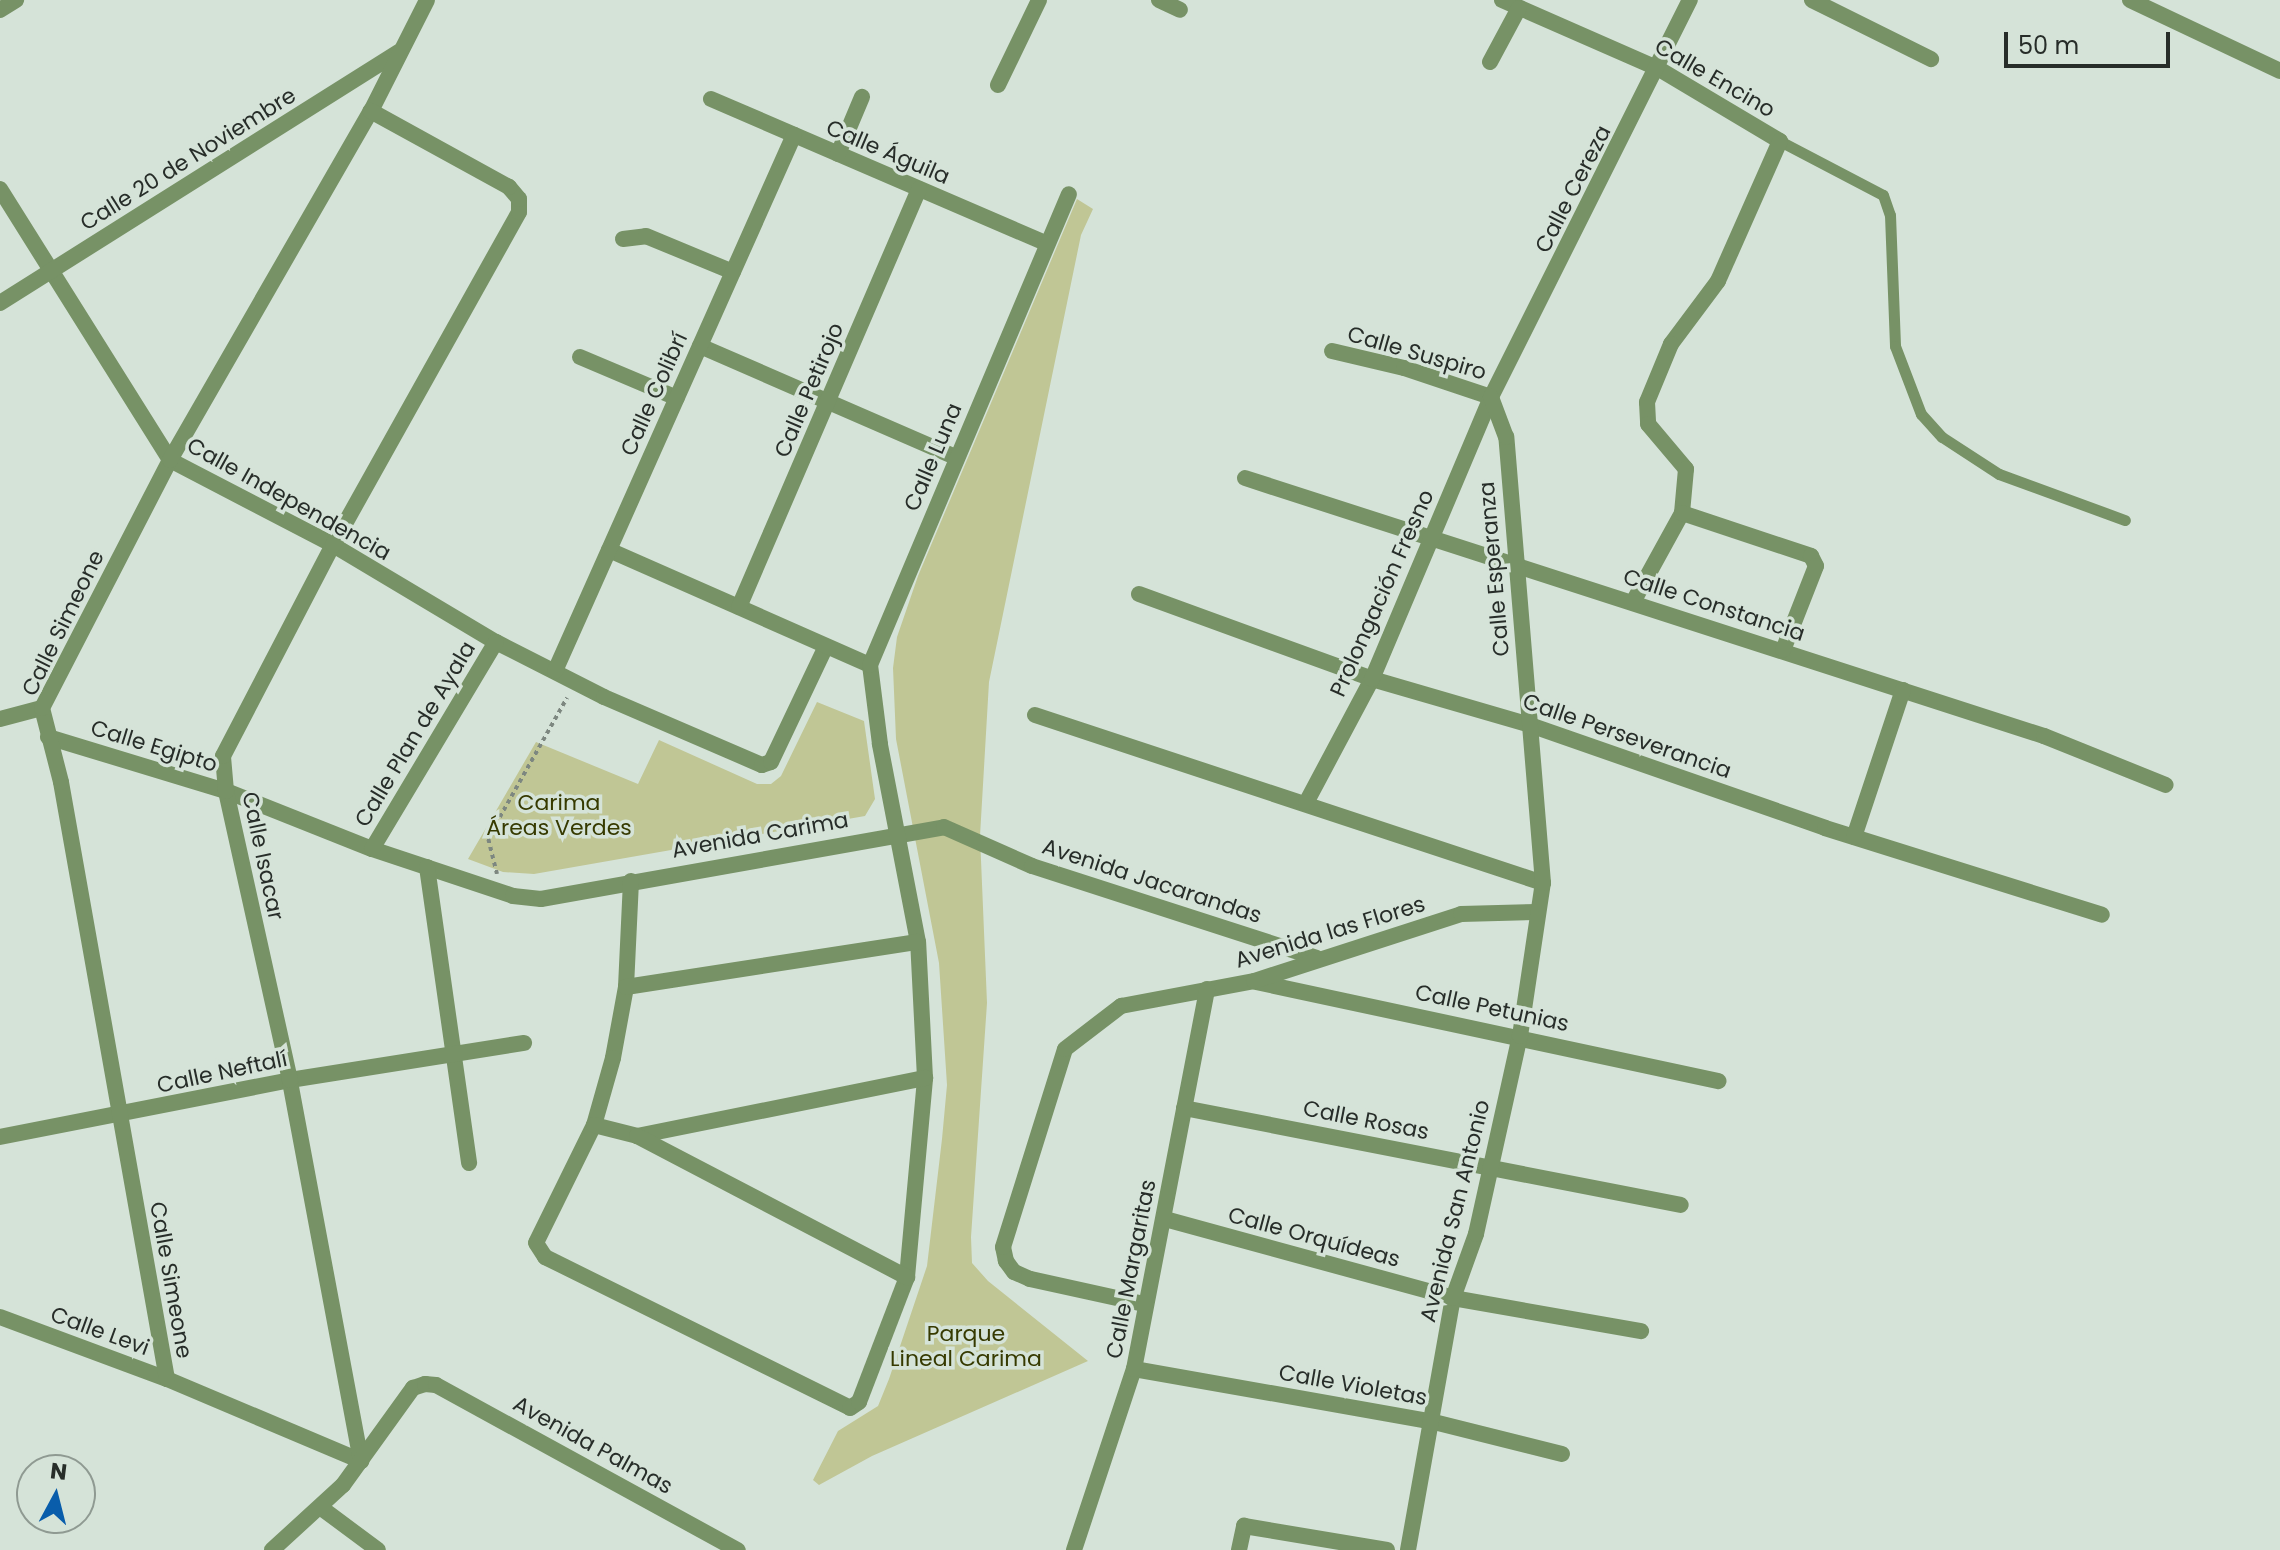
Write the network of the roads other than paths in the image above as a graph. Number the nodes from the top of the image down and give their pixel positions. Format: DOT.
graph roads {
  1 [pos="16,0"];
  2 [pos="427,0"];
  3 [pos="1039,0"];
  4 [pos="1159,0"];
  5 [pos="1502,0"];
  6 [pos="1690,0"];
  7 [pos="1812,0"];
  8 [pos="2130,0"];
  9 [pos="1519,8"];
  10 [pos="0,10"];
  11 [pos="1180,10"];
  12 [pos="399,52"];
  13 [pos="1931,59"];
  14 [pos="1490,62"];
  15 [pos="1659,69"];
  16 [pos="2280,71"];
  17 [pos="998,85"];
  18 [pos="862,97"];
  19 [pos="711,99"];
  20 [pos="371,111"];
  21 [pos="794,135"];
  22 [pos="1780,141"];
  23 [pos="838,154"];
  24 [pos="0,189"];
  25 [pos="919,189"];
  26 [pos="1069,194"];
  27 [pos="623,239"];
  28 [pos="1047,244"];
  29 [pos="49,272"];
  30 [pos="733,272"];
  31 [pos="0,303"];
  32 [pos="700,346"];
  33 [pos="1332,351"];
  34 [pos="580,357"];
  35 [pos="1491,397"];
  36 [pos="677,398"];
  37 [pos="827,402"];
  38 [pos="957,458"];
  39 [pos="170,460"];
  40 [pos="1245,478"];
  41 [pos="1682,513"];
  42 [pos="2125,520"];
  43 [pos="1430,538"];
  44 [pos="333,545"];
  45 [pos="609,550"];
  46 [pos="1514,562"];
  47 [pos="1139,594"];
  48 [pos="1633,602"];
  49 [pos="739,607"];
  50 [pos="496,642"];
  51 [pos="826,646"];
  52 [pos="1783,650"];
  53 [pos="870,665"];
  54 [pos="555,671"];
  55 [pos="1372,679"];
  56 [pos="1903,690"];
  57 [pos="42,708"];
  58 [pos="1035,715"];
  59 [pos="0,719"];
  60 [pos="1530,725"];
  61 [pos="48,737"];
  62 [pos="2166,785"];
  63 [pos="226,791"];
  64 [pos="1306,803"];
  65 [pos="897,832"];
  66 [pos="1854,837"];
  67 [pos="977,840"];
  68 [pos="372,849"];
  69 [pos="427,867"];
  70 [pos="631,881"];
  71 [pos="1543,883"];
  72 [pos="493,889"];
  73 [pos="1538,912"];
  74 [pos="2102,915"];
  75 [pos="918,942"];
  76 [pos="1317,958"];
  77 [pos="1254,981"];
  78 [pos="626,987"];
  79 [pos="1207,989"];
  80 [pos="1520,1036"];
  81 [pos="524,1043"];
  82 [pos="453,1051"];
  83 [pos="925,1078"];
  84 [pos="290,1080"];
  85 [pos="1719,1081"];
  86 [pos="1184,1108"];
  87 [pos="119,1116"];
  88 [pos="594,1125"];
  89 [pos="637,1136"];
  90 [pos="0,1137"];
  91 [pos="469,1163"];
  92 [pos="1491,1167"];
  93 [pos="1681,1205"];
  94 [pos="1165,1219"];
  95 [pos="907,1277"];
  96 [pos="1453,1298"];
  97 [pos="1144,1304"];
  98 [pos="0,1317"];
  99 [pos="1641,1331"];
  100 [pos="1134,1369"];
  101 [pos="167,1379"];
  102 [pos="1430,1421"];
  103 [pos="1562,1454"];
  104 [pos="361,1461"];
  105 [pos="320,1507"];
  106 [pos="272,1550"];
  107 [pos="378,1550"];
  108 [pos="738,1550"];
  109 [pos="1074,1550"];
  110 [pos="1239,1550"];
  111 [pos="1387,1550"];
  112 [pos="1408,1550"];
  1 -- 10 [label="street"];
  2 -- 12 [label="street, Calle Simeone"];
  3 -- 17 [label="street"];
  4 -- 11 [label="street"];
  5 -- 9 [label="street, Calle Encino"];
  6 -- 15 [label="street, Calle Cereza"];
  7 -- 13 [label="street"];
  8 -- 16 [label="street"];
  9 -- 14 [label="street"];
  9 -- 15 [label="street, Calle Encino"];
  12 -- 20 [label="street, Calle Simeone"];
  12 -- 29 [label="street, Calle 20 de Noviembre"];
  15 -- 22 [label="street, Calle Encino"];
  15 -- 35 [label="street, Calle Cereza"];
  18 -- 23 [label="street"];
  19 -- 21 [label="street, Calle Águila"];
  20 -- 39 [label="street, Calle Simeone"];
  20 -- 44 [label="street, Calle Isacar"];
  21 -- 23 [label="street, Calle Águila"];
  21 -- 30 [label="street, Calle Colibrí"];
  22 -- 41 [label="street"];
  22 -- 42 [label="lane, Calle Encino"];
  23 -- 25 [label="street, Calle Águila"];
  24 -- 29 [label="street, Calle Independencia"];
  25 -- 28 [label="street, Calle Águila"];
  25 -- 37 [label="street, Calle Petirojo"];
  26 -- 28 [label="street, Calle Luna"];
  27 -- 30 [label="street"];
  28 -- 38 [label="street, Calle Luna"];
  29 -- 31 [label="street, Calle 20 de Noviembre"];
  29 -- 39 [label="street, Calle Independencia"];
  30 -- 32 [label="street, Calle Colibrí"];
  32 -- 36 [label="street, Calle Colibrí"];
  32 -- 37 [label="street"];
  33 -- 35 [label="street, Calle Suspiro"];
  34 -- 36 [label="street"];
  35 -- 43 [label="street, Prolongación Fresno"];
  35 -- 46 [label="street, Calle Esperanza"];
  36 -- 45 [label="street, Calle Colibrí"];
  37 -- 38 [label="street"];
  37 -- 49 [label="street, Calle Petirojo"];
  38 -- 53 [label="street, Calle Luna"];
  39 -- 44 [label="street, Calle Independencia"];
  39 -- 57 [label="street, Calle Simeone"];
  40 -- 43 [label="street, Calle Constancia"];
  41 -- 48 [label="street"];
  41 -- 52 [label="street"];
  43 -- 46 [label="street, Calle Constancia"];
  43 -- 55 [label="street, Prolongación Fresno"];
  44 -- 50 [label="street, Calle Independencia"];
  44 -- 63 [label="street, Calle Isacar"];
  45 -- 49 [label="street"];
  45 -- 54 [label="street, Calle Colibrí"];
  46 -- 48 [label="street, Calle Constancia"];
  46 -- 60 [label="street, Calle Esperanza"];
  47 -- 55 [label="street, Calle Perseverancia"];
  48 -- 52 [label="street, Calle Constancia"];
  49 -- 51 [label="street"];
  50 -- 54 [label="street, Calle Independencia"];
  50 -- 68 [label="street, Calle Plan de Ayala"];
  51 -- 53 [label="street"];
  51 -- 54 [label="street, Calle Independencia"];
  52 -- 56 [label="street, Calle Constancia"];
  53 -- 65 [label="street"];
  55 -- 60 [label="street, Calle Perseverancia"];
  55 -- 64 [label="street, Prolongación Fresno"];
  56 -- 62 [label="street, Calle Constancia"];
  56 -- 66 [label="street"];
  57 -- 59 [label="street"];
  57 -- 61 [label="street, Calle Simeone"];
  58 -- 64 [label="street"];
  60 -- 66 [label="street, Calle Perseverancia"];
  60 -- 71 [label="street, Calle Esperanza"];
  61 -- 63 [label="street, Calle Egipto"];
  61 -- 87 [label="street, Calle Simeone"];
  63 -- 68 [label="street, Calle Egipto"];
  63 -- 84 [label="street, Calle Isacar"];
  64 -- 71 [label="street"];
  65 -- 67 [label="street, Avenida Carima"];
  65 -- 70 [label="street, Avenida Carima"];
  65 -- 75 [label="street"];
  66 -- 74 [label="street, Calle Perseverancia"];
  67 -- 76 [label="street, Avenida Jacarandas"];
  68 -- 69 [label="street, Calle Egipto"];
  69 -- 72 [label="street, Calle Egipto"];
  69 -- 82 [label="street"];
  70 -- 72 [label="street, Avenida Carima"];
  70 -- 78 [label="street"];
  71 -- 73 [label="street, Avenida San Antonio"];
  73 -- 76 [label="street, Avenida las Flores"];
  73 -- 80 [label="street, Avenida San Antonio"];
  75 -- 78 [label="street"];
  75 -- 83 [label="street"];
  76 -- 77 [label="street, Avenida las Flores"];
  77 -- 79 [label="street, Avenida las Flores"];
  77 -- 80 [label="street, Calle Petunias"];
  78 -- 88 [label="street"];
  79 -- 86 [label="street, Calle Margaritas"];
  79 -- 97 [label="street, Avenida las Flores"];
  80 -- 85 [label="street, Calle Petunias"];
  80 -- 92 [label="street, Avenida San Antonio"];
  81 -- 82 [label="street, Calle Neftalí"];
  82 -- 84 [label="street, Calle Neftalí"];
  82 -- 91 [label="street"];
  83 -- 89 [label="street"];
  83 -- 95 [label="street"];
  84 -- 87 [label="street, Calle Neftalí"];
  84 -- 104 [label="street, Calle Isacar"];
  86 -- 92 [label="street, Calle Rosas"];
  86 -- 94 [label="street, Calle Margaritas"];
  87 -- 90 [label="street, Calle Neftalí"];
  87 -- 101 [label="street, Calle Simeone"];
  88 -- 89 [label="street"];
  88 -- 95 [label="street"];
  89 -- 95 [label="street"];
  92 -- 93 [label="street, Calle Rosas"];
  92 -- 96 [label="street, Avenida San Antonio"];
  94 -- 96 [label="street, Calle Orquídeas"];
  94 -- 97 [label="street, Calle Margaritas"];
  96 -- 99 [label="street, Calle Orquídeas"];
  96 -- 102 [label="street, Avenida San Antonio"];
  97 -- 100 [label="street, Calle Margaritas"];
  98 -- 101 [label="street, Calle Levi"];
  100 -- 102 [label="street, Calle Violetas"];
  100 -- 109 [label="street, Calle Margaritas"];
  101 -- 104 [label="street, Calle Levi"];
  102 -- 103 [label="street, Calle Violetas"];
  102 -- 112 [label="street, Avenida San Antonio"];
  104 -- 105 [label="street"];
  104 -- 108 [label="street, Avenida Palmas"];
  105 -- 106 [label="street"];
  105 -- 107 [label="street"];
  110 -- 111 [label="street"];
}
